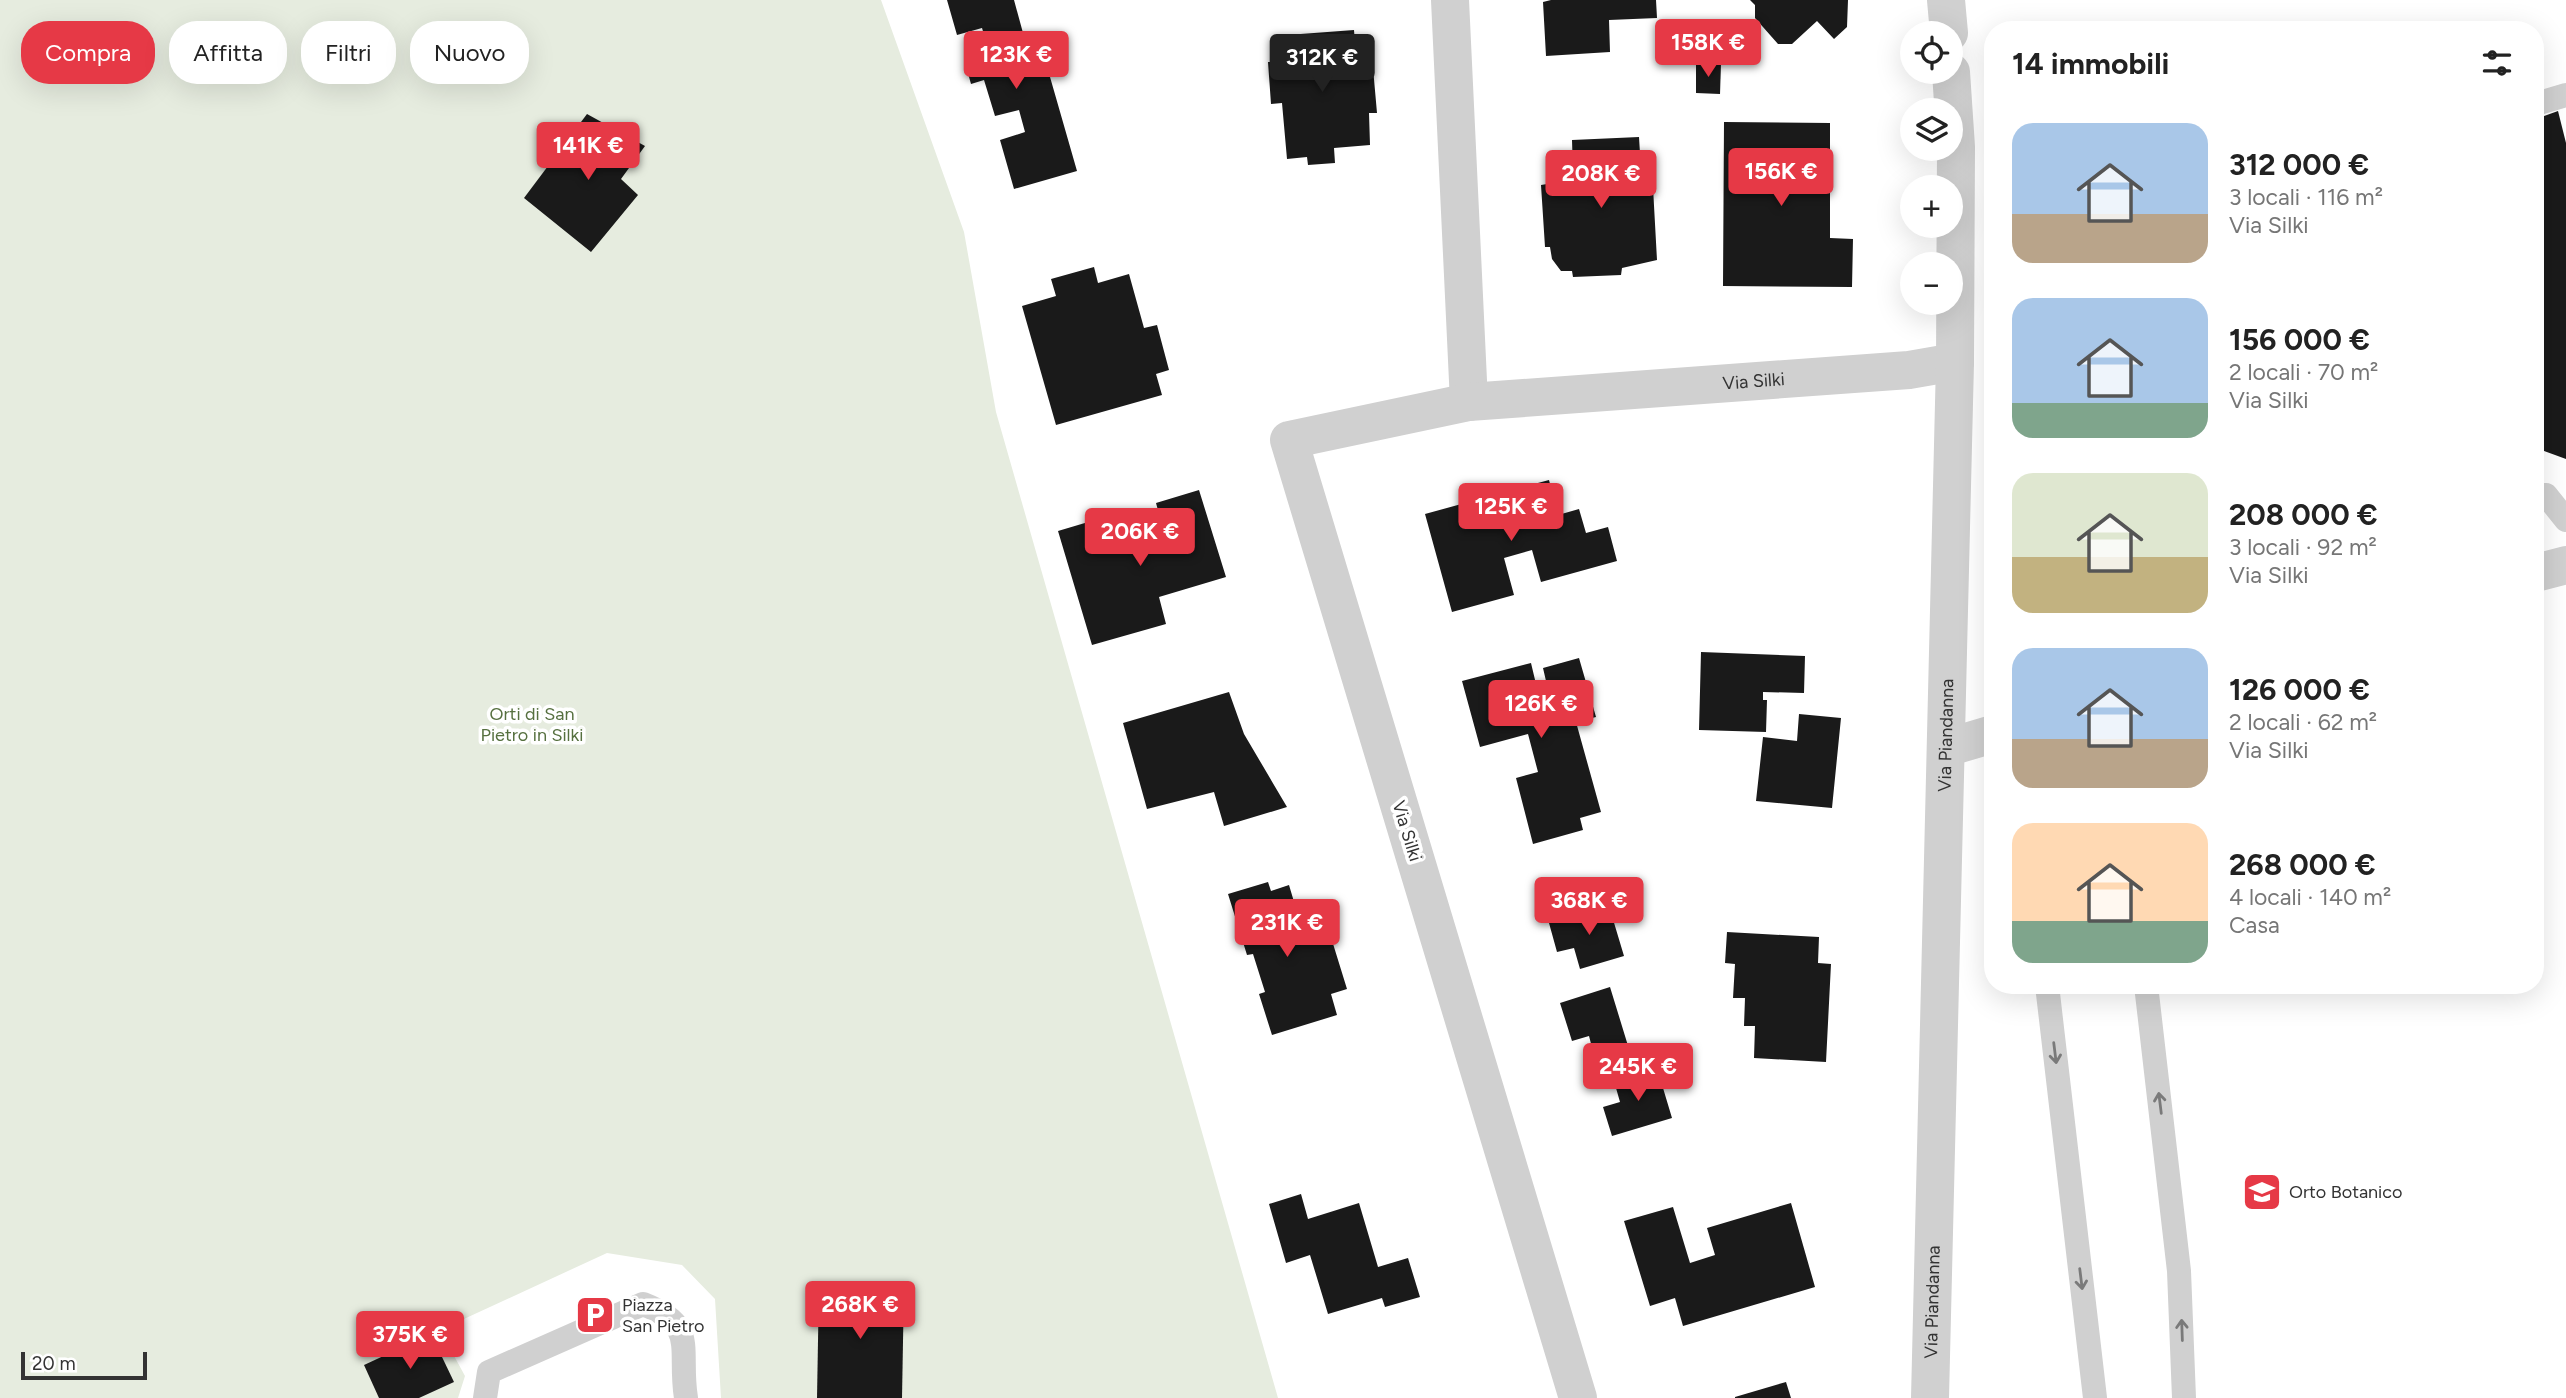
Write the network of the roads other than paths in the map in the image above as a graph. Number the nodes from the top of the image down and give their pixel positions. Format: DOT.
graph roads {
  1 [pos="1450,0"];
  2 [pos="1947,0"];
  3 [pos="1948,21"];
  4 [pos="1952,84"];
  5 [pos="2566,95"];
  6 [pos="2544,102"];
  7 [pos="1955,362"];
  8 [pos="1469,402"];
  9 [pos="2544,495"];
  10 [pos="2566,520"];
  11 [pos="2566,565"];
  12 [pos="2544,571"];
  13 [pos="1984,737"];
  14 [pos="1946,748"];
  15 [pos="2048,994"];
  16 [pos="2147,994"];
  17 [pos="485,1398"];
  18 [pos="687,1398"];
  19 [pos="1578,1398"];
  20 [pos="1930,1398"];
  21 [pos="2095,1398"];
  22 [pos="2185,1398"];
  1 -- 8 [label="street"];
  2 -- 3 [label="street"];
  4 -- 7 [label="street, Via Piandanna"];
  5 -- 6 [label="lane"];
  7 -- 8 [label="street, Via Silki"];
  7 -- 14 [label="street, Via Piandanna"];
  8 -- 19 [label="street, Via Silki"];
  9 -- 10 [label="lane"];
  11 -- 12 [label="street"];
  13 -- 14 [label="street"];
  14 -- 20 [label="street, Via Piandanna"];
  15 -- 21 [label="lane, one-way"];
  22 -- 16 [label="lane, one-way"];
  17 -- 18 [label="lane"];
}
